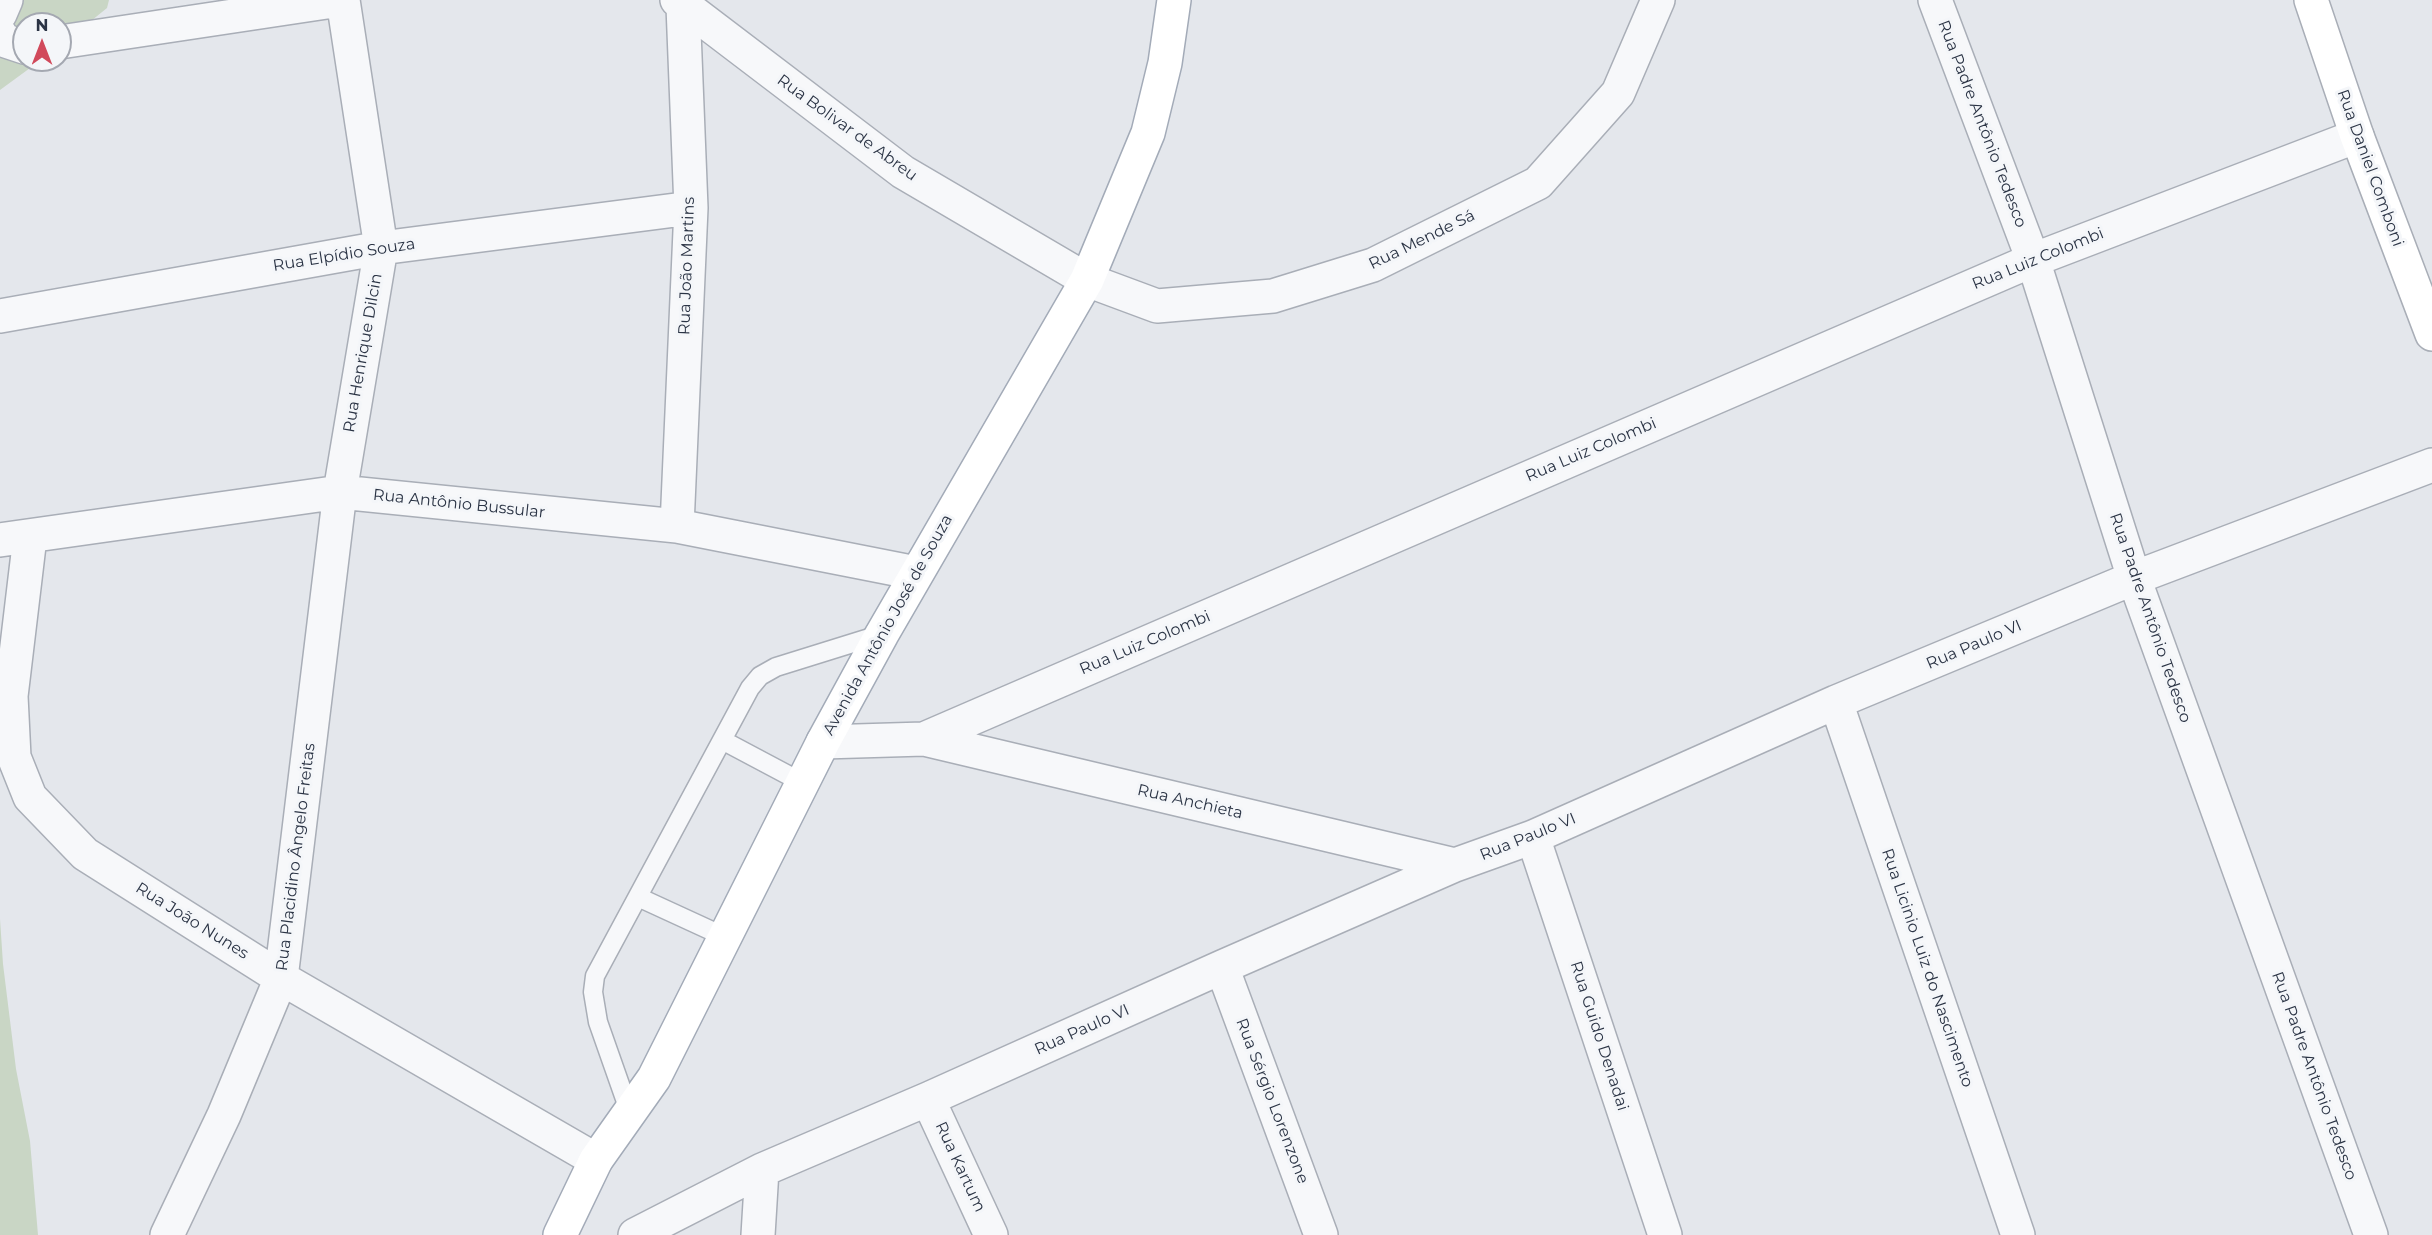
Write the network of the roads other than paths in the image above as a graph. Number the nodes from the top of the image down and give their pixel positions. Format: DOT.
graph roads {
  1 [pos="6,0"];
  2 [pos="342,0"];
  3 [pos="1174,0"];
  4 [pos="1659,0"];
  5 [pos="1935,0"];
  6 [pos="2311,0"];
  7 [pos="680,3"];
  8 [pos="0,14"];
  9 [pos="72,40"];
  10 [pos="2357,136"];
  11 [pos="691,208"];
  12 [pos="381,248"];
  13 [pos="2033,260"];
  14 [pos="1088,280"];
  15 [pos="0,316"];
  16 [pos="2432,334"];
  17 [pos="2432,465"];
  18 [pos="340,492"];
  19 [pos="677,526"];
  20 [pos="15,539"];
  21 [pos="916,573"];
  22 [pos="2134,578"];
  23 [pos="882,634"];
  24 [pos="1836,702"];
  25 [pos="924,739"];
  26 [pos="722,740"];
  27 [pos="823,742"];
  28 [pos="803,783"];
  29 [pos="1533,837"];
  30 [pos="1455,865"];
  31 [pos="638,897"];
  32 [pos="725,937"];
  33 [pos="1222,967"];
  34 [pos="281,978"];
  35 [pos="928,1099"];
  36 [pos="630,1113"];
  37 [pos="596,1160"];
  38 [pos="762,1170"];
  39 [pos="167,1235"];
  40 [pos="560,1235"];
  41 [pos="635,1235"];
  42 [pos="758,1235"];
  43 [pos="992,1235"];
  44 [pos="1322,1235"];
  45 [pos="1665,1235"];
  46 [pos="2018,1235"];
  47 [pos="2371,1235"];
  1 -- 8 [label="street"];
  2 -- 9 [label="street"];
  2 -- 12 [label="street, Rua Henrique Dilcin"];
  3 -- 14 [label="main road, Avenida Antônio José de Souza"];
  4 -- 14 [label="street, Rua Mende Sá"];
  5 -- 13 [label="street, Rua Padre Antônio Tedesco"];
  6 -- 10 [label="main road, Rua Daniel Comboni"];
  7 -- 11 [label="street, Rua João Martins"];
  7 -- 14 [label="street, Rua Bolivar de Abreu"];
  10 -- 13 [label="street, Rua Luiz Colombi"];
  10 -- 16 [label="main road, Rua Daniel Comboni"];
  11 -- 12 [label="street, Rua Elpídio Souza"];
  11 -- 19 [label="street, Rua João Martins"];
  12 -- 15 [label="street, Rua Elpídio Souza"];
  12 -- 18 [label="street, Rua Henrique Dilcin"];
  13 -- 22 [label="street, Rua Padre Antônio Tedesco"];
  13 -- 25 [label="street, Rua Luiz Colombi"];
  14 -- 21 [label="main road, Avenida Antônio José de Souza"];
  17 -- 22 [label="street, Rua Paulo VI"];
  18 -- 19 [label="street, Rua Antônio Bussular"];
  18 -- 20 [label="street, Rua Antônio Bussular"];
  18 -- 34 [label="street, Rua Placidino Ângelo Freitas"];
  19 -- 21 [label="street, Rua Antônio Bussular"];
  20 -- 34 [label="street, Rua João Nunes"];
  21 -- 23 [label="main road, Avenida Antônio José de Souza"];
  22 -- 24 [label="street, Rua Paulo VI"];
  22 -- 47 [label="street, Rua Padre Antônio Tedesco"];
  23 -- 26 [label="lane"];
  23 -- 27 [label="main road, Avenida Antônio José de Souza"];
  24 -- 29 [label="street, Rua Paulo VI"];
  24 -- 46 [label="street, Rua Licinio Luiz do Nascimento"];
  25 -- 27 [label="street, Rua Luiz Colombi"];
  25 -- 30 [label="street, Rua Anchieta"];
  26 -- 28 [label="lane"];
  26 -- 31 [label="lane"];
  27 -- 28 [label="main road, Avenida Antônio José de Souza"];
  28 -- 32 [label="main road, Avenida Antônio José de Souza"];
  29 -- 30 [label="street, Rua Paulo VI"];
  29 -- 45 [label="street, Rua Guido Denadai"];
  30 -- 33 [label="street, Rua Paulo VI"];
  31 -- 32 [label="lane"];
  31 -- 36 [label="lane"];
  32 -- 36 [label="main road, Avenida Antônio José de Souza"];
  33 -- 35 [label="street, Rua Paulo VI"];
  33 -- 44 [label="street, Rua Sérgio Lorenzone"];
  34 -- 37 [label="street, Rua João Nunes"];
  34 -- 39 [label="street, Rua Placidino Ângelo Freitas"];
  35 -- 38 [label="street, Rua Paulo VI"];
  35 -- 43 [label="street, Rua Kartum"];
  36 -- 37 [label="main road, Avenida Antônio José de Souza"];
  37 -- 40 [label="main road, Avenida Antônio José de Souza"];
  38 -- 41 [label="street, Rua Paulo VI"];
  38 -- 42 [label="street"];
}
